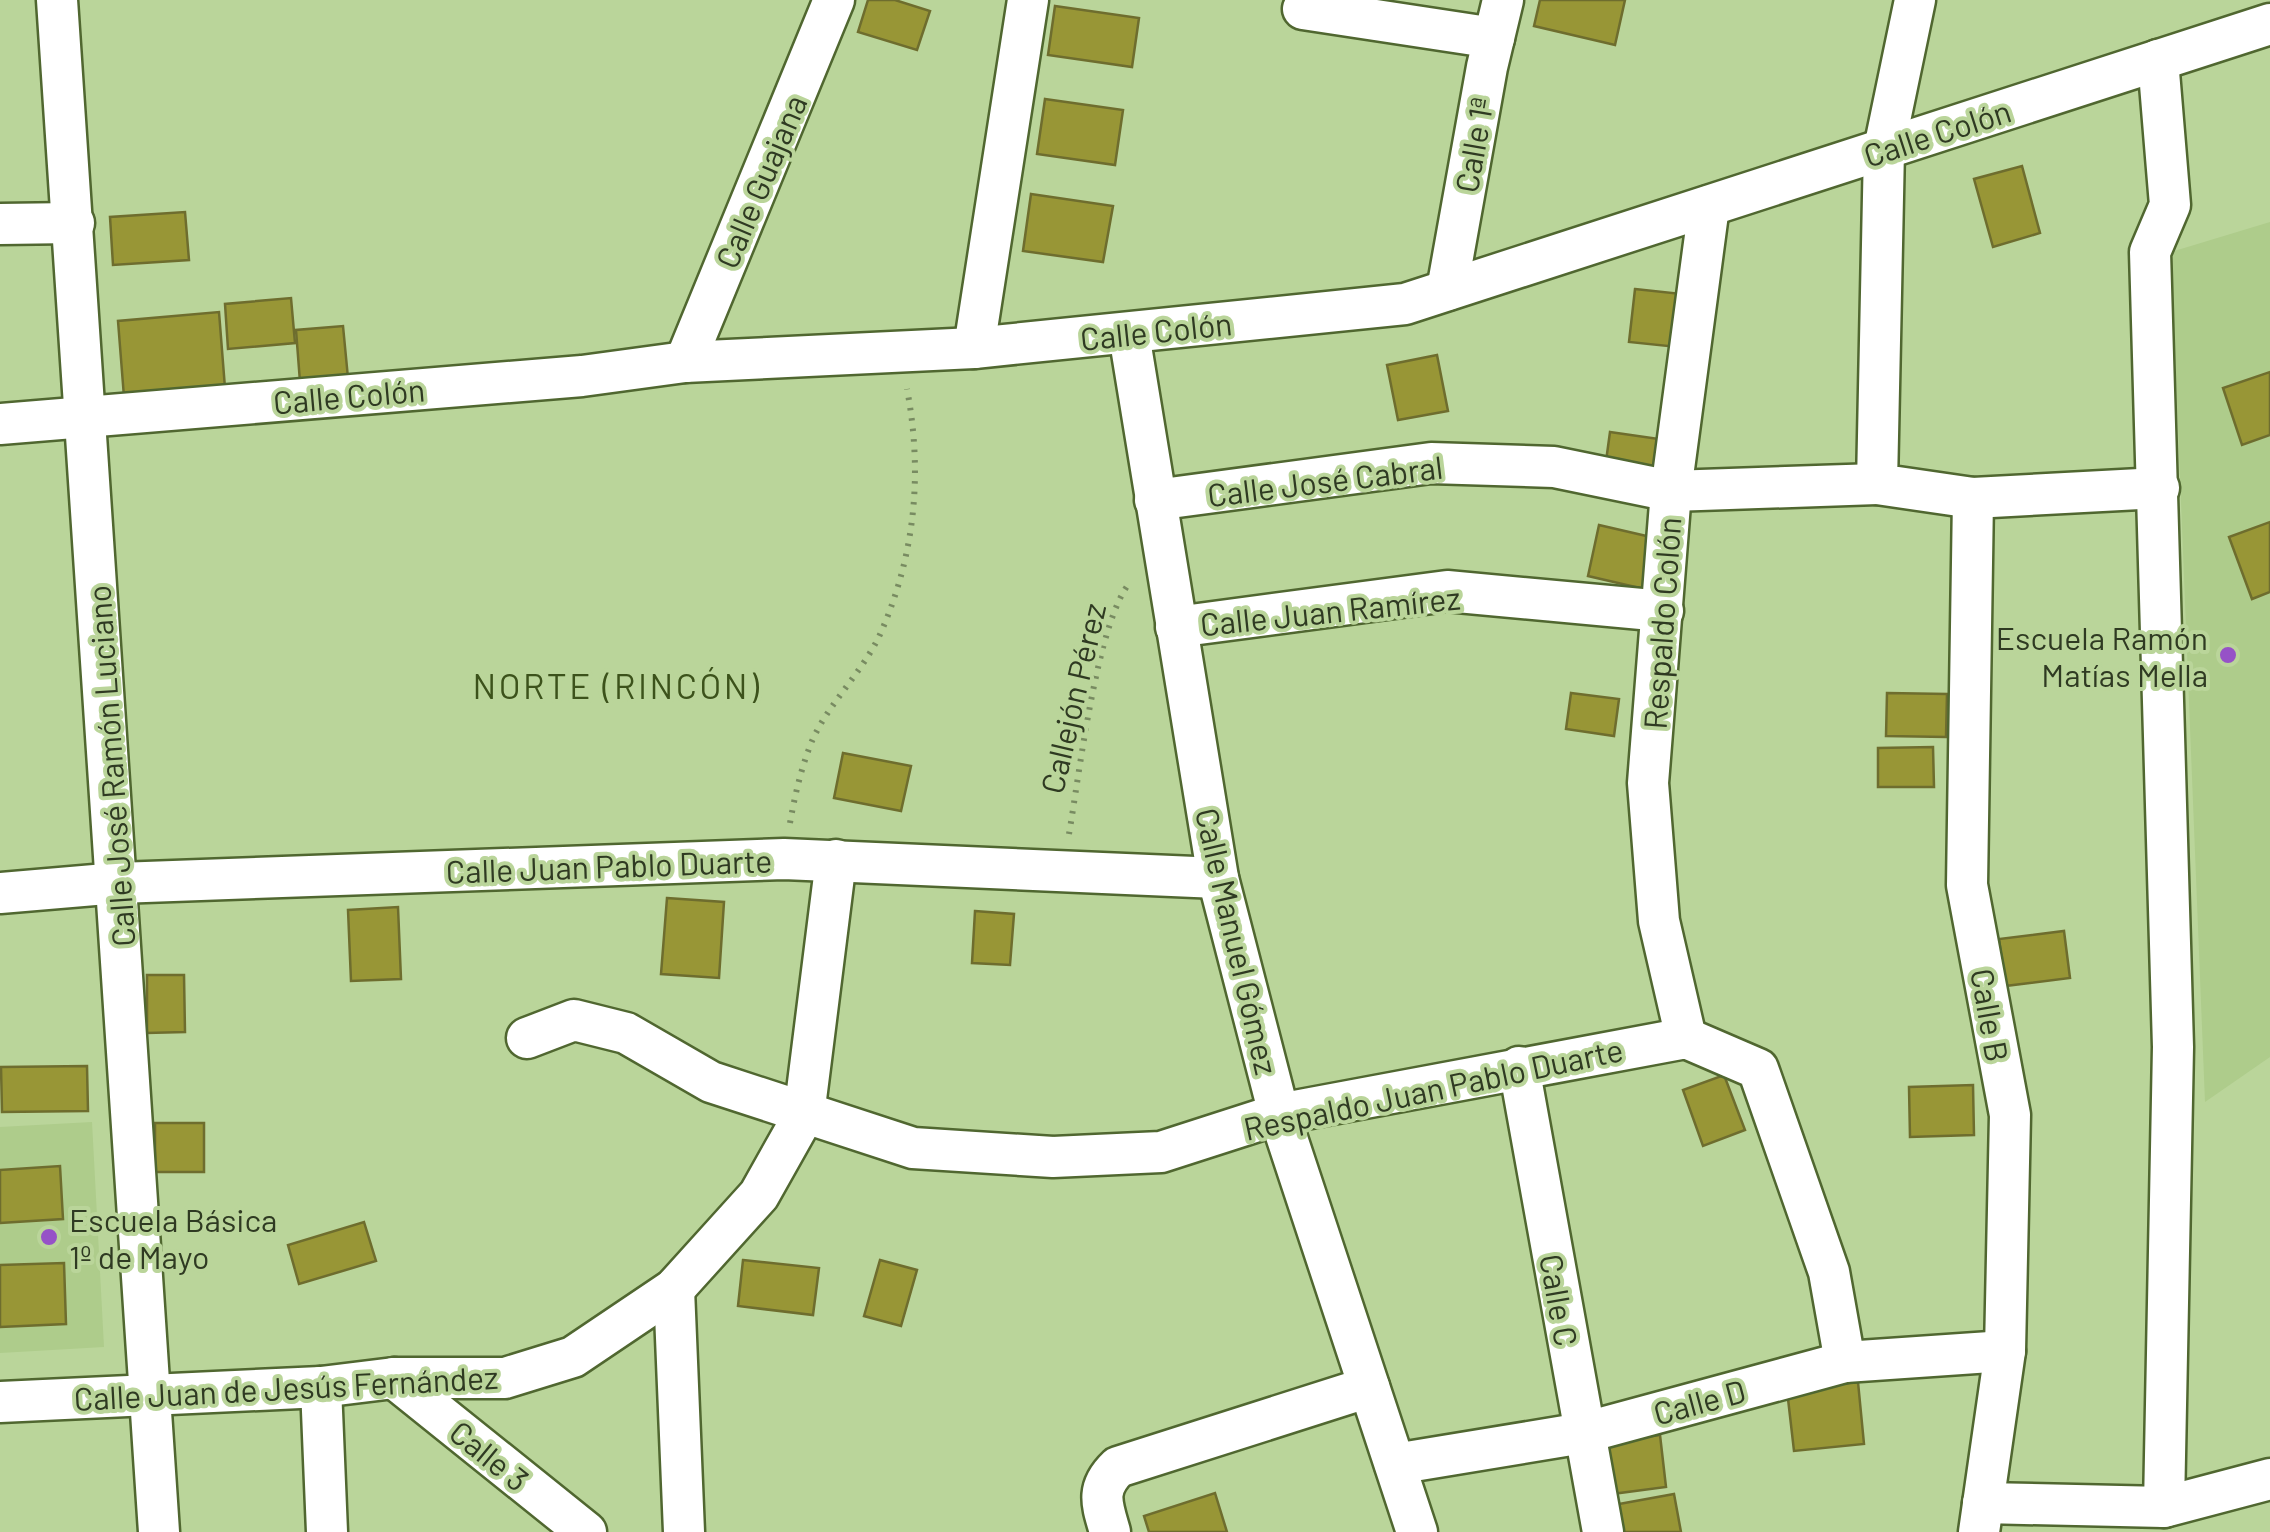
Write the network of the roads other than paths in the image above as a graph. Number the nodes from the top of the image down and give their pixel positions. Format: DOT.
graph roads {
  1 [pos="57,0"];
  2 [pos="834,0"];
  3 [pos="1028,0"];
  4 [pos="1915,0"];
  5 [pos="1303,8"];
  6 [pos="1498,19"];
  7 [pos="2270,24"];
  8 [pos="2158,60"];
  9 [pos="1884,149"];
  10 [pos="1709,206"];
  11 [pos="74,223"];
  12 [pos="0,224"];
  13 [pos="1447,290"];
  14 [pos="1129,334"];
  15 [pos="974,348"];
  16 [pos="685,362"];
  17 [pos="88,416"];
  18 [pos="0,424"];
  19 [pos="1877,484"];
  20 [pos="2159,488"];
  21 [pos="1672,491"];
  22 [pos="1972,498"];
  23 [pos="1156,500"];
  24 [pos="1664,612"];
  25 [pos="1176,627"];
  26 [pos="836,860"];
  27 [pos="1218,878"];
  28 [pos="118,883"];
  29 [pos="0,893"];
  30 [pos="527,1038"];
  31 [pos="1686,1038"];
  32 [pos="1519,1068"];
  33 [pos="1279,1114"];
  34 [pos="804,1116"];
  35 [pos="674,1290"];
  36 [pos="2004,1351"];
  37 [pos="1844,1362"];
  38 [pos="394,1378"];
  39 [pos="321,1387"];
  40 [pos="1370,1387"];
  41 [pos="149,1393"];
  42 [pos="0,1402"];
  43 [pos="1583,1432"];
  44 [pos="1395,1464"];
  45 [pos="2270,1478"];
  46 [pos="2164,1507"];
  47 [pos="1981,1518"];
  48 [pos="159,1532"];
  49 [pos="327,1532"];
  50 [pos="586,1532"];
  51 [pos="684,1532"];
  52 [pos="1110,1532"];
  53 [pos="1417,1532"];
  54 [pos="1603,1532"];
  1 -- 11 [label="street, Calle José Ramón Luciano"];
  2 -- 16 [label="street, Calle Guajana"];
  3 -- 15 [label="street"];
  4 -- 9 [label="street"];
  5 -- 6 [label="street"];
  6 -- 13 [label="street, Calle 1ª"];
  7 -- 8 [label="street, Calle Colón"];
  8 -- 9 [label="street, Calle Colón"];
  8 -- 20 [label="street"];
  9 -- 10 [label="street, Calle Colón"];
  9 -- 19 [label="street"];
  10 -- 13 [label="street, Calle Colón"];
  10 -- 21 [label="street, Respaldo Colón"];
  11 -- 12 [label="street"];
  11 -- 17 [label="street, Calle José Ramón Luciano"];
  13 -- 14 [label="street, Calle Colón"];
  14 -- 15 [label="street, Calle Colón"];
  14 -- 23 [label="street, Calle Manuel Gómez"];
  15 -- 16 [label="street, Calle Colón"];
  16 -- 17 [label="street, Calle Colón"];
  17 -- 18 [label="street, Calle Colón"];
  17 -- 28 [label="street, Calle José Ramón Luciano"];
  19 -- 21 [label="street, Calle José Cabral"];
  19 -- 22 [label="street, Calle José Cabral"];
  20 -- 22 [label="street, Calle José Cabral"];
  20 -- 46 [label="street"];
  21 -- 23 [label="street, Calle José Cabral"];
  21 -- 24 [label="street, Respaldo Colón"];
  22 -- 36 [label="street, Calle B"];
  23 -- 25 [label="street, Calle Manuel Gómez"];
  24 -- 25 [label="street, Calle Juan Ramírez"];
  24 -- 31 [label="street, Respaldo Colón"];
  25 -- 27 [label="street, Calle Manuel Gómez"];
  26 -- 27 [label="street, Calle Juan Pablo Duarte"];
  26 -- 28 [label="street, Calle Juan Pablo Duarte"];
  26 -- 34 [label="street, Calle Juan de Jesús Fernández"];
  27 -- 33 [label="street, Calle Manuel Gómez"];
  28 -- 29 [label="street, Calle Juan Pablo Duarte"];
  28 -- 41 [label="street, Calle José Ramón Luciano"];
  30 -- 34 [label="street, Respaldo Juan Pablo Duarte"];
  31 -- 32 [label="street, Respaldo Juan Pablo Duarte"];
  31 -- 37 [label="street"];
  32 -- 33 [label="street, Respaldo Juan Pablo Duarte"];
  32 -- 43 [label="street, Calle C"];
  33 -- 34 [label="street, Respaldo Juan Pablo Duarte"];
  33 -- 40 [label="street, Calle Manuel Gómez"];
  34 -- 35 [label="street, Calle Juan de Jesús Fernández"];
  35 -- 38 [label="street, Calle Juan de Jesús Fernández"];
  35 -- 51 [label="street"];
  36 -- 37 [label="street, Calle D"];
  36 -- 47 [label="street, Calle B"];
  37 -- 43 [label="street, Calle D"];
  38 -- 39 [label="street, Calle Juan de Jesús Fernández"];
  38 -- 50 [label="street, Calle 3"];
  39 -- 41 [label="street, Calle Juan de Jesús Fernández"];
  39 -- 49 [label="street"];
  40 -- 44 [label="street, Calle Manuel Gómez"];
  40 -- 52 [label="street"];
  41 -- 42 [label="street, Calle Juan de Jesús Fernández"];
  41 -- 48 [label="street, Calle José Ramón Luciano"];
  43 -- 44 [label="street, Calle D"];
  43 -- 54 [label="street, Calle C"];
  44 -- 53 [label="street, Calle Manuel Gómez"];
  45 -- 46 [label="street"];
  46 -- 47 [label="street"];
}
